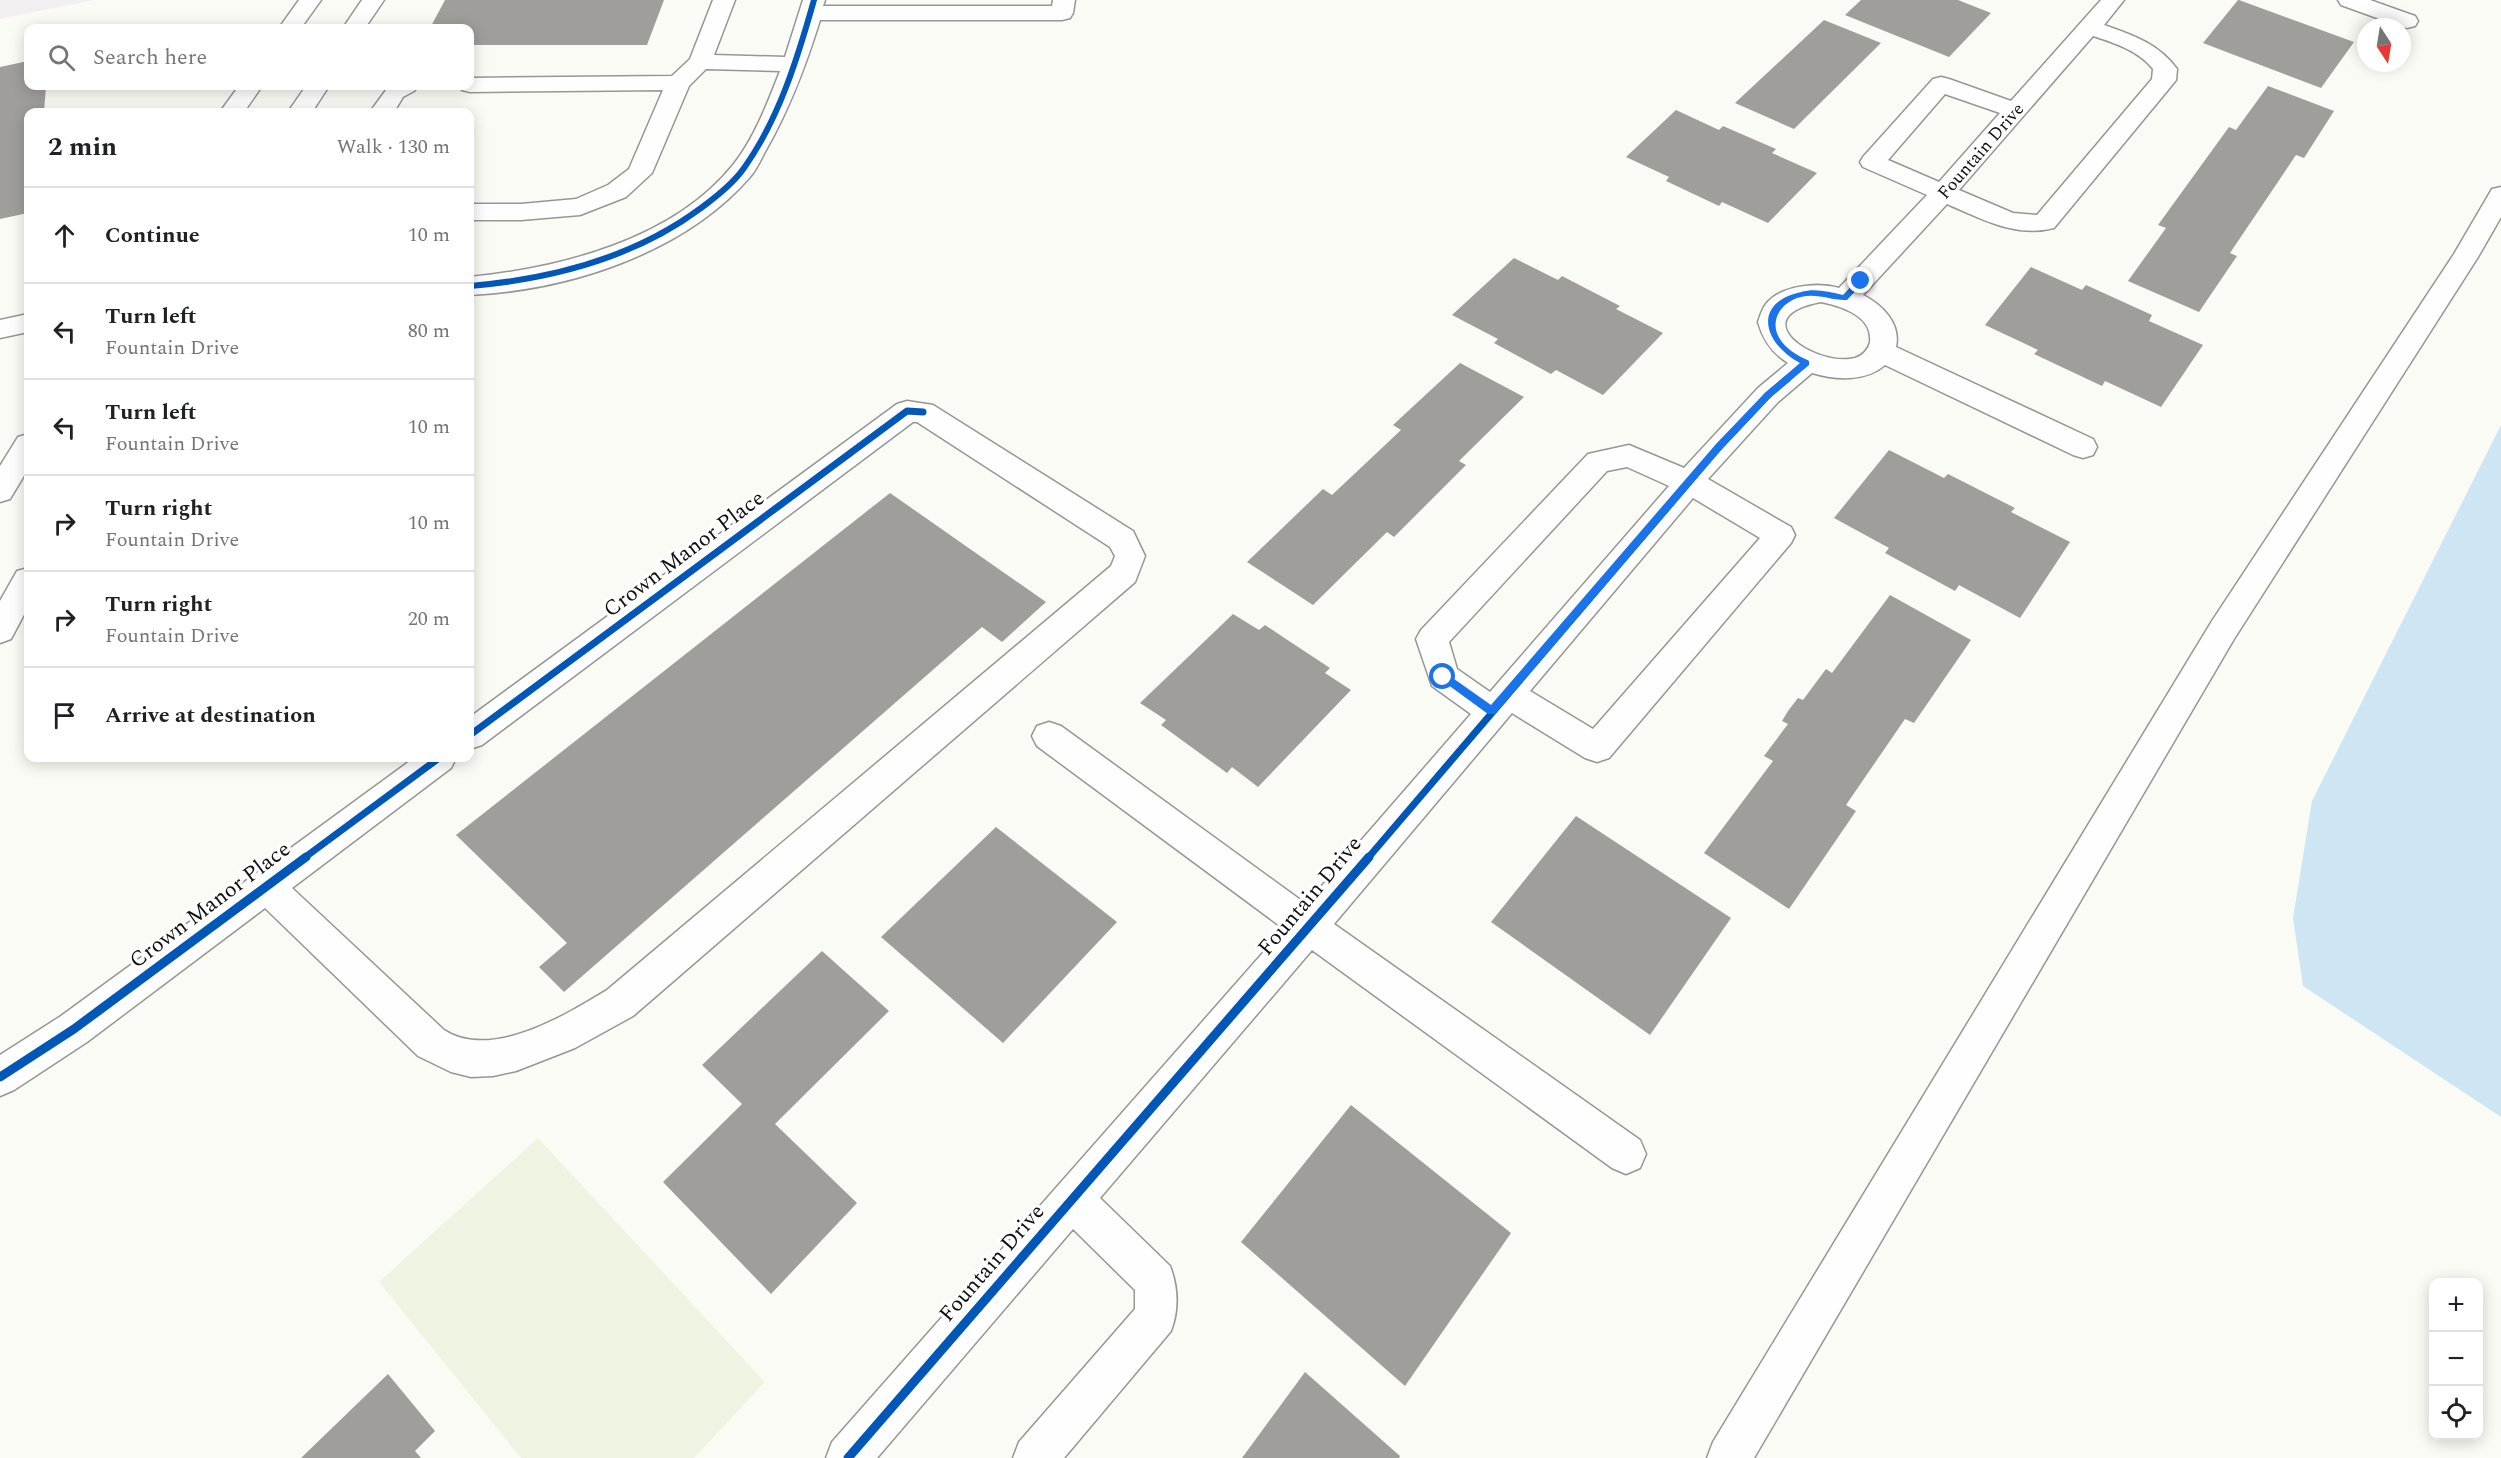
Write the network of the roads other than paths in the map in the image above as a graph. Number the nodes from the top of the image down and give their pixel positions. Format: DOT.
graph roads {
  1 [pos="310,0"];
  2 [pos="372,0"];
  3 [pos="724,0"];
  4 [pos="1064,0"];
  5 [pos="2113,0"];
  6 [pos="2349,0"];
  7 [pos="812,6"];
  8 [pos="2399,18"];
  9 [pos="293,24"];
  10 [pos="357,24"];
  11 [pos="2089,27"];
  12 [pos="699,62"];
  13 [pos="795,64"];
  14 [pos="678,83"];
  15 [pos="474,85"];
  16 [pos="247,90"];
  17 [pos="314,90"];
  18 [pos="398,90"];
  19 [pos="235,108"];
  20 [pos="303,108"];
  21 [pos="384,108"];
  22 [pos="2016,111"];
  23 [pos="1944,193"];
  24 [pos="2501,195"];
  25 [pos="474,212"];
  26 [pos="474,286"];
  27 [pos="1845,298"];
  28 [pos="24,324"];
  29 [pos="0,329"];
  30 [pos="1882,352"];
  31 [pos="1806,363"];
  32 [pos="2083,447"];
  33 [pos="24,452"];
  34 [pos="1689,482"];
  35 [pos="0,492"];
  36 [pos="24,587"];
  37 [pos="0,630"];
  38 [pos="1499,702"];
  39 [pos="474,732"];
  40 [pos="1049,736"];
  41 [pos="434,762"];
  42 [pos="266,886"];
  43 [pos="1309,927"];
  44 [pos="0,1077"];
  45 [pos="1626,1154"];
  46 [pos="1072,1199"];
  47 [pos="855,1455"];
  48 [pos="1035,1458"];
  49 [pos="1729,1458"];
  1 -- 9 [label="street"];
  2 -- 10 [label="street"];
  3 -- 12 [label="street"];
  4 -- 7 [label="street"];
  5 -- 11 [label="street, Fountain Drive"];
  6 -- 8 [label="street"];
  7 -- 13 [label="street"];
  11 -- 22 [label="street, Fountain Drive"];
  11 -- 23 [label="street"];
  12 -- 13 [label="street"];
  12 -- 14 [label="street"];
  13 -- 26 [label="street"];
  14 -- 15 [label="street"];
  14 -- 25 [label="street"];
  16 -- 19 [label="street"];
  17 -- 20 [label="street"];
  18 -- 21 [label="street"];
  22 -- 23 [label="street, Fountain Drive"];
  22 -- 23 [label="street"];
  23 -- 27 [label="street, Fountain Drive"];
  24 -- 49 [label="street"];
  27 -- 30 [label="street"];
  27 -- 31 [label="street"];
  28 -- 29 [label="street"];
  30 -- 31 [label="street"];
  30 -- 32 [label="street"];
  31 -- 34 [label="street, Fountain Drive"];
  33 -- 35 [label="street"];
  34 -- 38 [label="street, Fountain Drive"];
  34 -- 38 [label="street"];
  34 -- 38 [label="street"];
  36 -- 37 [label="street"];
  38 -- 43 [label="street, Fountain Drive"];
  39 -- 42 [label="street, Crown Manor Place"];
  40 -- 43 [label="street"];
  41 -- 42 [label="street, Crown Manor Place"];
  42 -- 44 [label="street, Crown Manor Place"];
  43 -- 45 [label="street"];
  43 -- 46 [label="street, Fountain Drive"];
  46 -- 47 [label="street, Fountain Drive"];
  46 -- 48 [label="street"];
}
